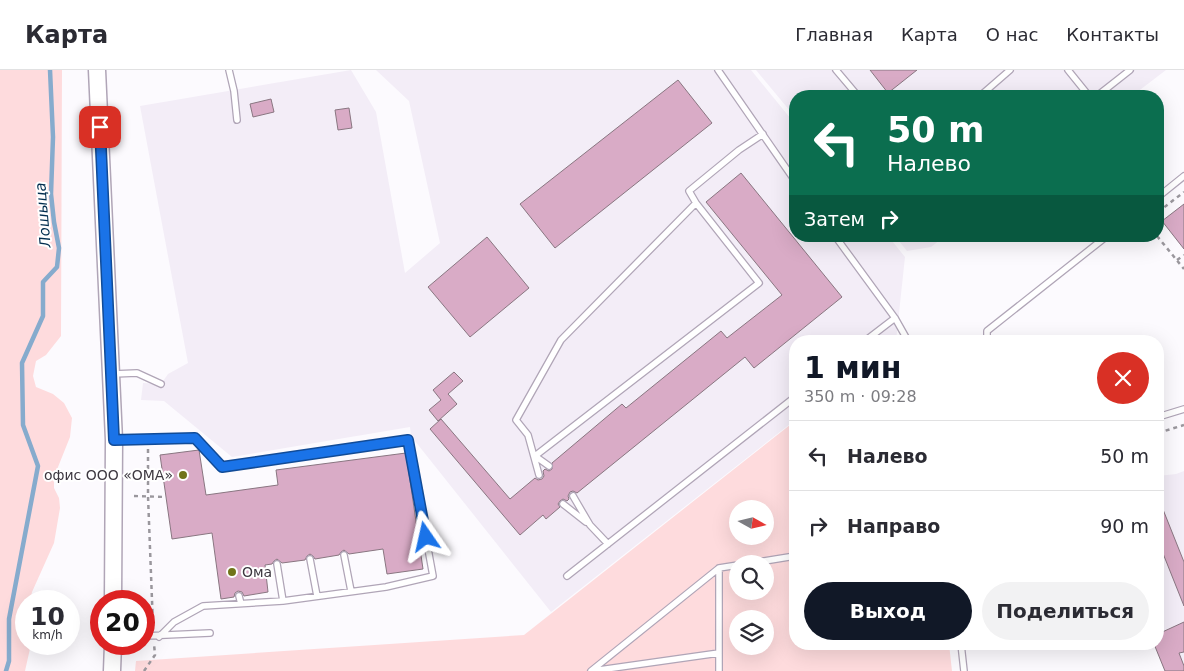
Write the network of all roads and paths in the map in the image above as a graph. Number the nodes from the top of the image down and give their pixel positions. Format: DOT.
graph roads {
  1 [pos="98,70"];
  2 [pos="229,70"];
  3 [pos="718,70"];
  4 [pos="836,70"];
  5 [pos="1010,70"];
  6 [pos="1068,70"];
  7 [pos="1130,70"];
  8 [pos="853,90"];
  9 [pos="987,90"];
  10 [pos="1084,90"];
  11 [pos="1105,90"];
  12 [pos="237,120"];
  13 [pos="763,134"];
  14 [pos="789,171"];
  15 [pos="1184,176"];
  16 [pos="1164,192"];
  17 [pos="1184,192"];
  18 [pos="696,203"];
  19 [pos="1164,207"];
  20 [pos="840,242"];
  21 [pos="1100,242"];
  22 [pos="1163,242"];
  23 [pos="1184,255"];
  24 [pos="1177,260"];
  25 [pos="1184,269"];
  26 [pos="895,318"];
  27 [pos="873,335"];
  28 [pos="905,335"];
  29 [pos="987,335"];
  30 [pos="110,374"];
  31 [pos="161,384"];
  32 [pos="789,401"];
  33 [pos="1184,409"];
  34 [pos="1164,415"];
  35 [pos="1184,425"];
  36 [pos="1164,431"];
  37 [pos="114,440"];
  38 [pos="148,440"];
  39 [pos="535,456"];
  40 [pos="549,466"];
  41 [pos="539,475"];
  42 [pos="134,496"];
  43 [pos="148,496"];
  44 [pos="573,496"];
  45 [pos="166,497"];
  46 [pos="563,504"];
  47 [pos="590,525"];
  48 [pos="608,544"];
  49 [pos="344,555"];
  50 [pos="789,557"];
  51 [pos="310,559"];
  52 [pos="774,559"];
  53 [pos="277,564"];
  54 [pos="729,566"];
  55 [pos="719,568"];
  56 [pos="568,576"];
  57 [pos="113,590"];
  58 [pos="351,591"];
  59 [pos="240,596"];
  60 [pos="317,596"];
  61 [pos="283,601"];
  62 [pos="241,604"];
  63 [pos="210,633"];
  64 [pos="156,636"];
  65 [pos="962,650"];
  66 [pos="719,652"];
  67 [pos="113,655"];
  68 [pos="112,671"];
  69 [pos="144,671"];
  70 [pos="592,671"];
  71 [pos="719,671"];
  72 [pos="964,671"];
  1 -- 30 [label="main road"];
  2 -- 12 [label="lane"];
  3 -- 13 [label="lane"];
  4 -- 8 [label="lane"];
  5 -- 9 [label="lane"];
  6 -- 10 [label="lane"];
  7 -- 11 [label="lane"];
  13 -- 14 [label="lane"];
  13 -- 18 [label="lane"];
  15 -- 16 [label="lane"];
  17 -- 19 [label="path"];
  18 -- 39 [label="lane"];
  18 -- 39 [label="lane"];
  20 -- 26 [label="lane"];
  21 -- 29 [label="lane"];
  22 -- 24 [label="path"];
  23 -- 24 [label="path"];
  24 -- 25 [label="path"];
  26 -- 27 [label="lane"];
  26 -- 28 [label="lane"];
  30 -- 31 [label="lane"];
  30 -- 37 [label="main road"];
  32 -- 48 [label="lane"];
  33 -- 34 [label="lane"];
  35 -- 36 [label="path"];
  37 -- 38 [label="lane"];
  37 -- 57 [label="main road"];
  38 -- 43 [label="path"];
  38 -- 58 [label="lane"];
  39 -- 40 [label="lane"];
  39 -- 41 [label="lane"];
  42 -- 43 [label="path"];
  43 -- 45 [label="path"];
  43 -- 64 [label="path"];
  44 -- 47 [label="lane"];
  46 -- 47 [label="lane"];
  47 -- 48 [label="lane"];
  48 -- 56 [label="lane"];
  49 -- 58 [label="lane"];
  50 -- 52 [label="lane"];
  51 -- 60 [label="lane"];
  53 -- 61 [label="lane"];
  54 -- 55 [label="lane"];
  55 -- 66 [label="lane"];
  55 -- 70 [label="lane"];
  58 -- 60 [label="lane"];
  59 -- 62 [label="lane"];
  60 -- 61 [label="lane"];
  61 -- 62 [label="lane"];
  62 -- 64 [label="lane"];
  63 -- 64 [label="lane"];
  64 -- 69 [label="path"];
  65 -- 72 [label="lane"];
  66 -- 70 [label="lane"];
  66 -- 71 [label="lane"];
  67 -- 68 [label="main road"];
}
